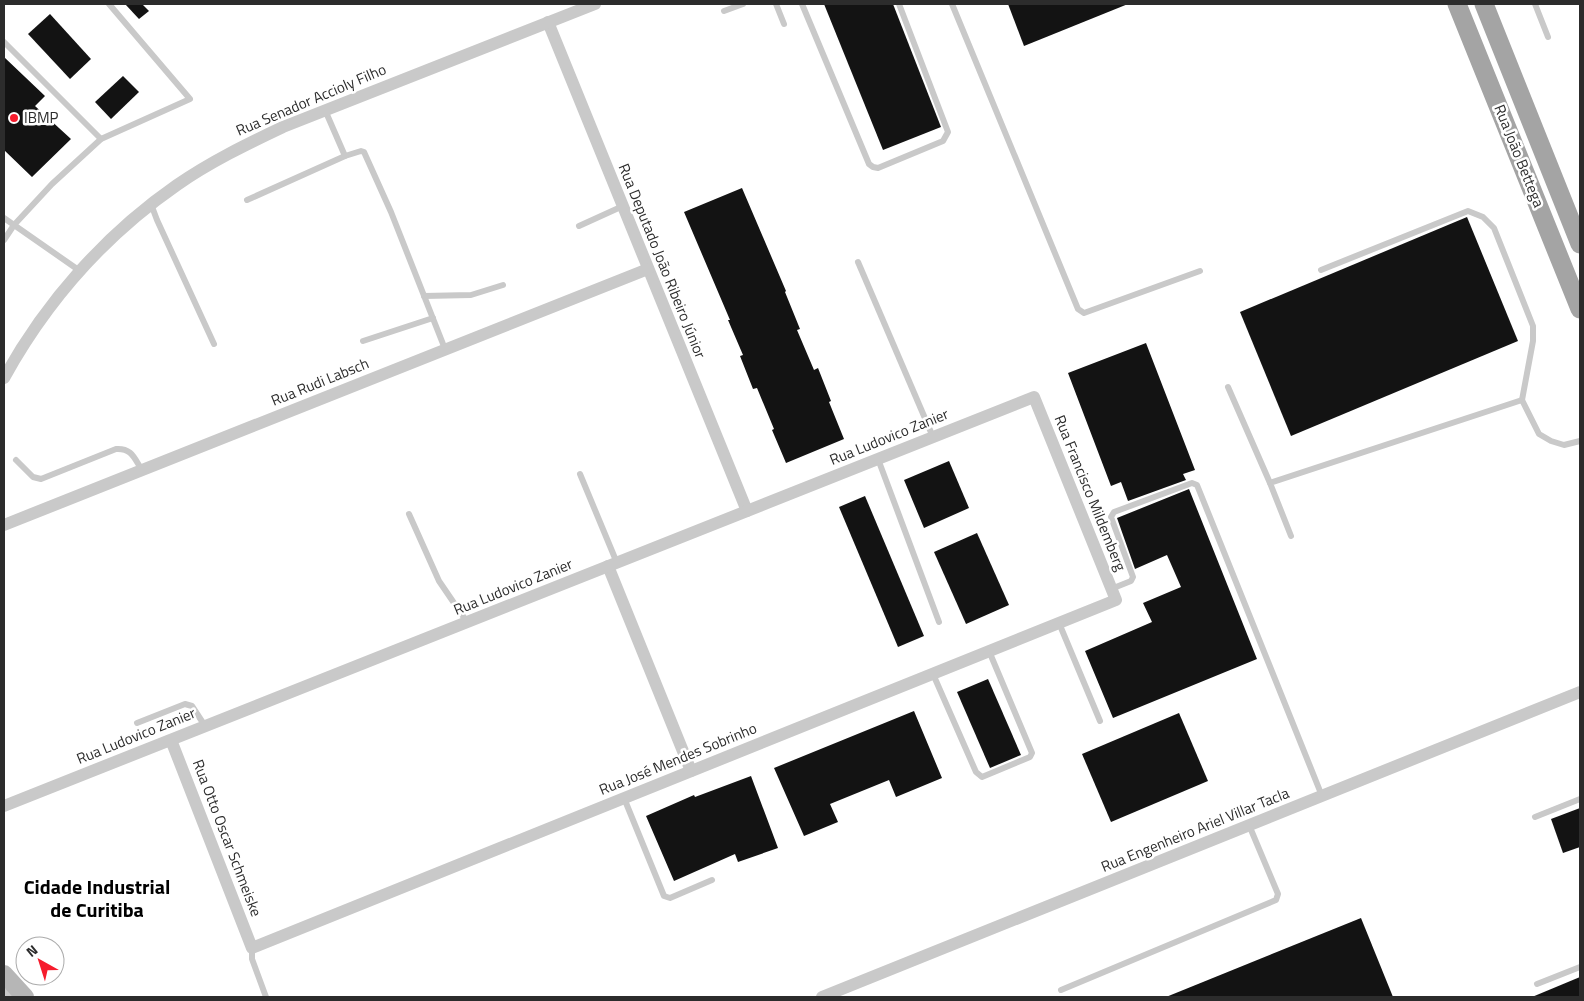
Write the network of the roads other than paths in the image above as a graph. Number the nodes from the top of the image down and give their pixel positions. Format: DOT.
graph roads {
  1 [pos="109,4"];
  2 [pos="595,4"];
  3 [pos="743,4"];
  4 [pos="776,4"];
  5 [pos="802,4"];
  6 [pos="898,4"];
  7 [pos="952,4"];
  8 [pos="1457,4"];
  9 [pos="1484,4"];
  10 [pos="1535,4"];
  11 [pos="724,11"];
  12 [pos="548,22"];
  13 [pos="784,24"];
  14 [pos="1548,37"];
  15 [pos="4,42"];
  16 [pos="325,110"];
  17 [pos="1534,129"];
  18 [pos="101,139"];
  19 [pos="1512,139"];
  20 [pos="345,156"];
  21 [pos="1545,157"];
  22 [pos="1523,167"];
  23 [pos="247,200"];
  24 [pos="151,204"];
  25 [pos="623,206"];
  26 [pos="4,218"];
  27 [pos="14,225"];
  28 [pos="579,226"];
  29 [pos="4,240"];
  30 [pos="1580,244"];
  31 [pos="858,262"];
  32 [pos="648,269"];
  33 [pos="1321,270"];
  34 [pos="80,271"];
  35 [pos="1200,271"];
  36 [pos="503,285"];
  37 [pos="424,296"];
  38 [pos="1580,309"];
  39 [pos="433,318"];
  40 [pos="363,341"];
  41 [pos="214,344"];
  42 [pos="445,349"];
  43 [pos="4,378"];
  44 [pos="1228,387"];
  45 [pos="1034,398"];
  46 [pos="1522,400"];
  47 [pos="933,437"];
  48 [pos="1580,441"];
  49 [pos="878,459"];
  50 [pos="16,460"];
  51 [pos="142,470"];
  52 [pos="580,474"];
  53 [pos="1270,483"];
  54 [pos="747,511"];
  55 [pos="409,514"];
  56 [pos="4,525"];
  57 [pos="1291,536"];
  58 [pos="613,564"];
  59 [pos="1114,594"];
  60 [pos="467,622"];
  61 [pos="938,622"];
  62 [pos="1059,623"];
  63 [pos="989,651"];
  64 [pos="933,674"];
  65 [pos="1580,692"];
  66 [pos="1100,721"];
  67 [pos="137,722"];
  68 [pos="205,726"];
  69 [pos="171,740"];
  70 [pos="691,771"];
  71 [pos="1322,796"];
  72 [pos="624,798"];
  73 [pos="1580,799"];
  74 [pos="4,806"];
  75 [pos="1535,817"];
  76 [pos="1249,825"];
  77 [pos="712,880"];
  78 [pos="252,948"];
  79 [pos="1580,967"];
  80 [pos="4,974"];
  81 [pos="1537,984"];
  82 [pos="1061,990"];
  83 [pos="15,994"];
  84 [pos="266,997"];
  85 [pos="822,997"];
  1 -- 18 [label="lane"];
  2 -- 12 [label="street, Rua Senador Accioly Filho"];
  3 -- 11 [label="lane"];
  4 -- 13 [label="lane"];
  5 -- 6 [label="lane"];
  7 -- 35 [label="lane"];
  8 -- 19 [label="main road, Rua João Bettega"];
  9 -- 17 [label="main road, Rua João Bettega"];
  10 -- 14 [label="lane"];
  12 -- 16 [label="street, Rua Senador Accioly Filho"];
  12 -- 25 [label="street, Rua Deputado João Ribeiro Júnior"];
  15 -- 18 [label="lane"];
  16 -- 20 [label="lane"];
  16 -- 24 [label="street, Rua Senador Accioly Filho"];
  17 -- 19 [label="main road"];
  17 -- 21 [label="main road, Rua João Bettega"];
  18 -- 27 [label="lane"];
  19 -- 22 [label="main road, Rua João Bettega"];
  20 -- 23 [label="lane"];
  20 -- 37 [label="lane"];
  21 -- 22 [label="main road"];
  21 -- 30 [label="main road, Rua João Bettega"];
  22 -- 38 [label="main road, Rua João Bettega"];
  24 -- 34 [label="street, Rua Senador Accioly Filho"];
  24 -- 41 [label="lane"];
  25 -- 28 [label="lane"];
  25 -- 32 [label="street, Rua Deputado João Ribeiro Júnior"];
  26 -- 27 [label="lane"];
  27 -- 29 [label="lane"];
  27 -- 34 [label="lane"];
  31 -- 47 [label="lane"];
  32 -- 42 [label="street, Rua Rudi Labsch"];
  32 -- 54 [label="street, Rua Deputado João Ribeiro Júnior"];
  33 -- 46 [label="lane"];
  34 -- 43 [label="street, Rua Senador Accioly Filho"];
  36 -- 37 [label="lane"];
  37 -- 39 [label="lane"];
  39 -- 40 [label="lane"];
  39 -- 42 [label="lane"];
  42 -- 51 [label="street, Rua Rudi Labsch"];
  44 -- 53 [label="lane"];
  45 -- 47 [label="street, Rua Ludovico Zanier"];
  45 -- 59 [label="street, Rua Francisco Mildemberg"];
  46 -- 48 [label="lane"];
  46 -- 53 [label="lane"];
  47 -- 49 [label="street, Rua Ludovico Zanier"];
  49 -- 54 [label="street, Rua Ludovico Zanier"];
  49 -- 61 [label="lane"];
  50 -- 51 [label="lane"];
  51 -- 56 [label="street, Rua Rudi Labsch"];
  52 -- 58 [label="lane"];
  53 -- 57 [label="lane"];
  54 -- 58 [label="street, Rua Ludovico Zanier"];
  55 -- 60 [label="lane"];
  58 -- 60 [label="street, Rua Ludovico Zanier"];
  58 -- 70 [label="street"];
  59 -- 62 [label="street, Rua José Mendes Sobrinho"];
  59 -- 71 [label="lane"];
  60 -- 68 [label="street, Rua Ludovico Zanier"];
  62 -- 63 [label="street, Rua José Mendes Sobrinho"];
  62 -- 66 [label="lane"];
  63 -- 64 [label="street, Rua José Mendes Sobrinho"];
  63 -- 64 [label="lane"];
  64 -- 70 [label="street, Rua José Mendes Sobrinho"];
  65 -- 71 [label="street, Rua Engenheiro Ariel Villar Tacla"];
  67 -- 68 [label="lane"];
  68 -- 69 [label="street, Rua Ludovico Zanier"];
  69 -- 74 [label="street, Rua Ludovico Zanier"];
  69 -- 78 [label="street, Rua Otto Oscar Schmeiske"];
  70 -- 72 [label="street, Rua José Mendes Sobrinho"];
  71 -- 76 [label="street, Rua Engenheiro Ariel Villar Tacla"];
  72 -- 77 [label="lane"];
  72 -- 78 [label="street, Rua José Mendes Sobrinho"];
  73 -- 75 [label="lane"];
  76 -- 82 [label="lane"];
  76 -- 85 [label="street, Rua Engenheiro Ariel Villar Tacla"];
  78 -- 84 [label="lane"];
  79 -- 81 [label="lane"];
  80 -- 83 [label="main road"];
}
